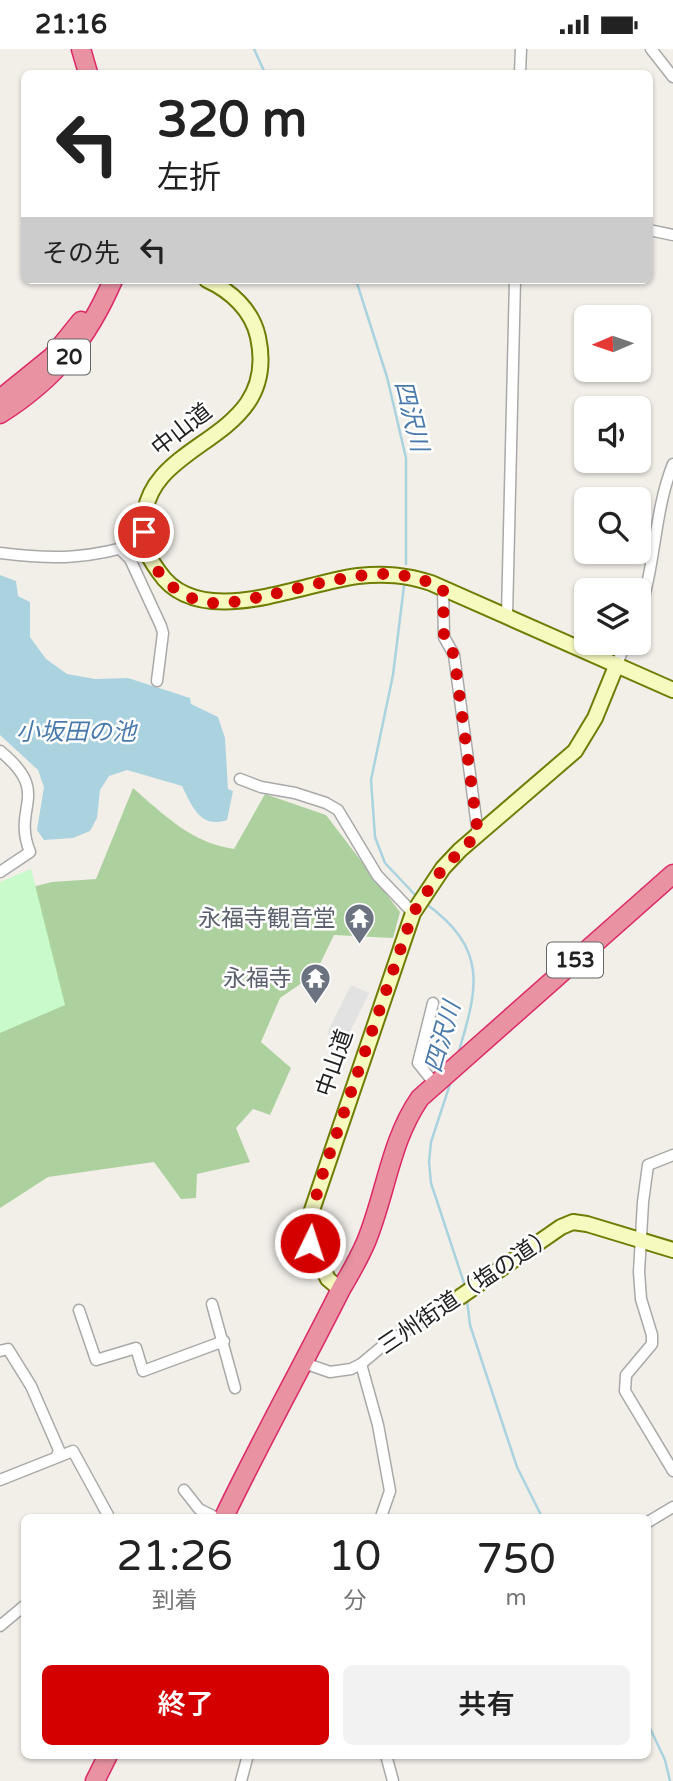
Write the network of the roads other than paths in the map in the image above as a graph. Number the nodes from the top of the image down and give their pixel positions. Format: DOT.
graph roads {
  1 [pos="521,49"];
  2 [pos="651,49"];
  3 [pos="520,70"];
  4 [pos="673,77"];
  5 [pos="653,231"];
  6 [pos="673,235"];
  7 [pos="99,284"];
  8 [pos="111,284"];
  9 [pos="214,284"];
  10 [pos="515,284"];
  11 [pos="0,399"];
  12 [pos="0,414"];
  13 [pos="673,464"];
  14 [pos="144,542"];
  15 [pos="120,549"];
  16 [pos="0,553"];
  17 [pos="648,578"];
  18 [pos="443,588"];
  19 [pos="507,615"];
  20 [pos="621,655"];
  21 [pos="617,664"];
  22 [pos="157,681"];
  23 [pos="673,690"];
  24 [pos="0,751"];
  25 [pos="240,779"];
  26 [pos="478,834"];
  27 [pos="0,872"];
  28 [pos="673,874"];
  29 [pos="418,905"];
  30 [pos="433,1003"];
  31 [pos="438,1080"];
  32 [pos="673,1155"];
  33 [pos="640,1241"];
  34 [pos="673,1249"];
  35 [pos="341,1290"];
  36 [pos="466,1293"];
  37 [pos="212,1304"];
  38 [pos="79,1310"];
  39 [pos="224,1342"];
  40 [pos="0,1351"];
  41 [pos="304,1363"];
  42 [pos="361,1364"];
  43 [pos="236,1388"];
  44 [pos="57,1456"];
  45 [pos="673,1471"];
  46 [pos="0,1480"];
  47 [pos="184,1490"];
  48 [pos="673,1507"];
  49 [pos="107,1514"];
  50 [pos="209,1514"];
  51 [pos="226,1514"];
  52 [pos="382,1514"];
  53 [pos="651,1520"];
  54 [pos="21,1608"];
  55 [pos="0,1626"];
  56 [pos="106,1759"];
  57 [pos="247,1759"];
  58 [pos="387,1759"];
  59 [pos="95,1781"];
  60 [pos="241,1781"];
  61 [pos="393,1781"];
  1 -- 3 [label="street"];
  2 -- 4 [label="street"];
  5 -- 6 [label="street"];
  7 -- 11 [label="highway, 20"];
  8 -- 12 [label="highway, 20"];
  9 -- 14 [label="street, 中山道"];
  10 -- 19 [label="street"];
  13 -- 17 [label="street"];
  14 -- 15 [label="street"];
  14 -- 18 [label="street"];
  15 -- 16 [label="street"];
  15 -- 22 [label="street"];
  18 -- 19 [label="street"];
  18 -- 26 [label="street"];
  19 -- 21 [label="street"];
  20 -- 21 [label="street, 中山道"];
  21 -- 23 [label="street"];
  21 -- 26 [label="street, 中山道"];
  24 -- 27 [label="street"];
  25 -- 29 [label="street"];
  26 -- 29 [label="street, 中山道"];
  28 -- 31 [label="highway, 153"];
  29 -- 35 [label="street, 中山道"];
  30 -- 31 [label="street"];
  31 -- 35 [label="highway, 153"];
  32 -- 33 [label="street"];
  33 -- 34 [label="street, 三州街道（塩の道）"];
  33 -- 36 [label="street, 三州街道（塩の道）"];
  33 -- 45 [label="street"];
  35 -- 41 [label="highway, 153"];
  36 -- 42 [label="street, 三州街道（塩の道）"];
  37 -- 39 [label="street"];
  38 -- 39 [label="street"];
  39 -- 43 [label="street"];
  40 -- 44 [label="street"];
  41 -- 42 [label="street, 三州街道（塩の道）"];
  41 -- 51 [label="highway, 153"];
  42 -- 52 [label="street"];
  44 -- 46 [label="street"];
  44 -- 49 [label="street"];
  47 -- 50 [label="street"];
  48 -- 53 [label="street"];
  54 -- 55 [label="street"];
  56 -- 59 [label="highway"];
  57 -- 60 [label="street"];
  58 -- 61 [label="street"];
}
